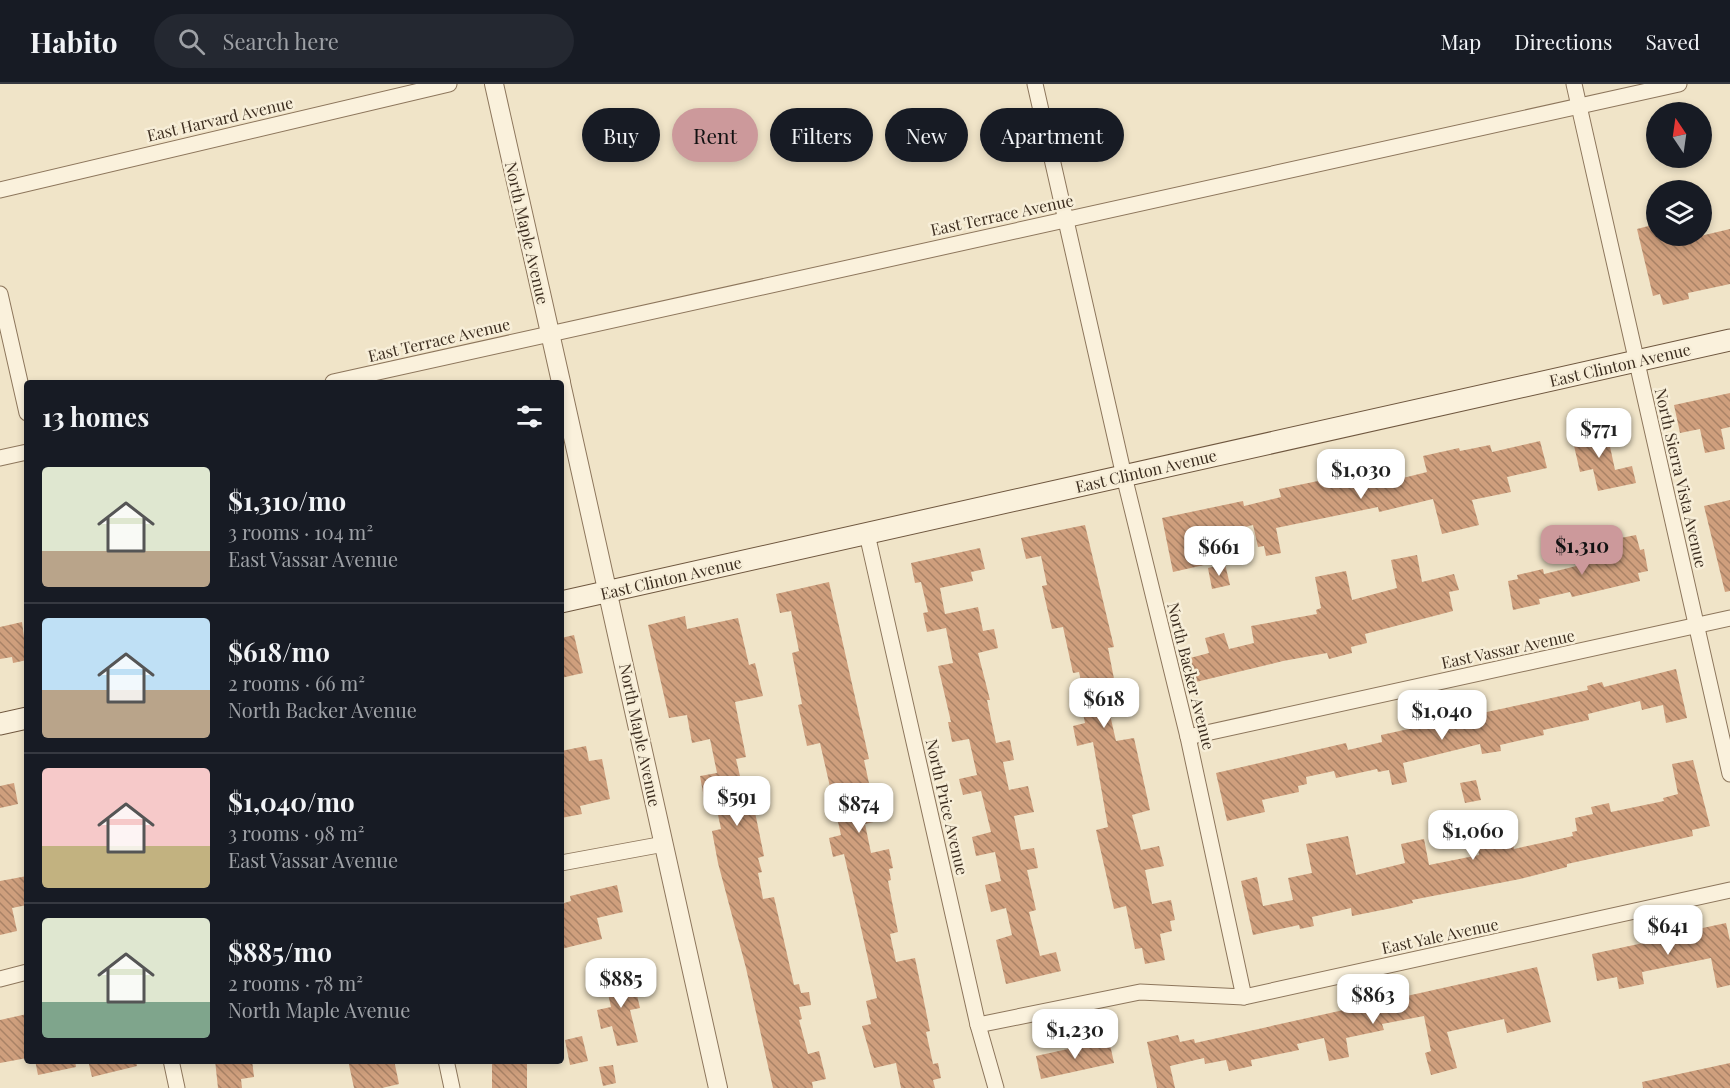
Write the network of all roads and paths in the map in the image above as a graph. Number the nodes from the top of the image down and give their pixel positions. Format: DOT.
graph roads {
  1 [pos="449,84"];
  2 [pos="494,84"];
  3 [pos="1035,84"];
  4 [pos="1574,84"];
  5 [pos="1679,84"];
  6 [pos="1579,106"];
  7 [pos="0,190"];
  8 [pos="1065,219"];
  9 [pos="0,294"];
  10 [pos="550,333"];
  11 [pos="1730,340"];
  12 [pos="1636,361"];
  13 [pos="342,380"];
  14 [pos="560,380"];
  15 [pos="564,396"];
  16 [pos="24,400"];
  17 [pos="24,453"];
  18 [pos="0,458"];
  19 [pos="1124,476"];
  20 [pos="867,534"];
  21 [pos="609,592"];
  22 [pos="564,601"];
  23 [pos="1730,618"];
  24 [pos="1696,626"];
  25 [pos="24,719"];
  26 [pos="0,724"];
  27 [pos="1188,737"];
  28 [pos="1730,774"];
  29 [pos="663,844"];
  30 [pos="564,862"];
  31 [pos="1730,890"];
  32 [pos="24,973"];
  33 [pos="0,978"];
  34 [pos="1244,997"];
  35 [pos="978,1025"];
  36 [pos="172,1064"];
  37 [pos="447,1064"];
  38 [pos="177,1088"];
  39 [pos="452,1088"];
  40 [pos="718,1088"];
  41 [pos="996,1088"];
  1 -- 7 [label="street, East Harvard Avenue"];
  2 -- 10 [label="street, North Maple Avenue"];
  3 -- 8 [label="street, North Backer Avenue"];
  4 -- 6 [label="street, North Sierra Vista Avenue"];
  5 -- 6 [label="street, East Terrace Avenue"];
  6 -- 8 [label="street, East Terrace Avenue"];
  6 -- 12 [label="street, North Sierra Vista Avenue"];
  8 -- 10 [label="street, East Terrace Avenue"];
  8 -- 19 [label="street, North Backer Avenue"];
  9 -- 16 [label="street"];
  10 -- 13 [label="street, East Terrace Avenue"];
  10 -- 14 [label="street, North Maple Avenue"];
  11 -- 12 [label="main road, East Clinton Avenue"];
  12 -- 19 [label="main road, East Clinton Avenue"];
  12 -- 24 [label="street, North Sierra Vista Avenue"];
  15 -- 21 [label="street, North Maple Avenue"];
  17 -- 18 [label="street"];
  19 -- 20 [label="main road, East Clinton Avenue"];
  19 -- 27 [label="street, North Backer Avenue"];
  20 -- 21 [label="main road, East Clinton Avenue"];
  20 -- 35 [label="street, North Price Avenue"];
  21 -- 22 [label="main road, East Clinton Avenue"];
  21 -- 29 [label="street, North Maple Avenue"];
  23 -- 24 [label="street, East Vassar Avenue"];
  24 -- 27 [label="street, East Vassar Avenue"];
  24 -- 28 [label="street, North Sierra Vista Avenue"];
  25 -- 26 [label="main road"];
  27 -- 34 [label="street, North Backer Avenue"];
  29 -- 30 [label="street"];
  29 -- 40 [label="street, North Maple Avenue"];
  31 -- 34 [label="street, East Yale Avenue"];
  32 -- 33 [label="street"];
  34 -- 35 [label="street, East Yale Avenue"];
  35 -- 41 [label="street, North Price Avenue"];
  36 -- 38 [label="street"];
  37 -- 39 [label="street"];
}
